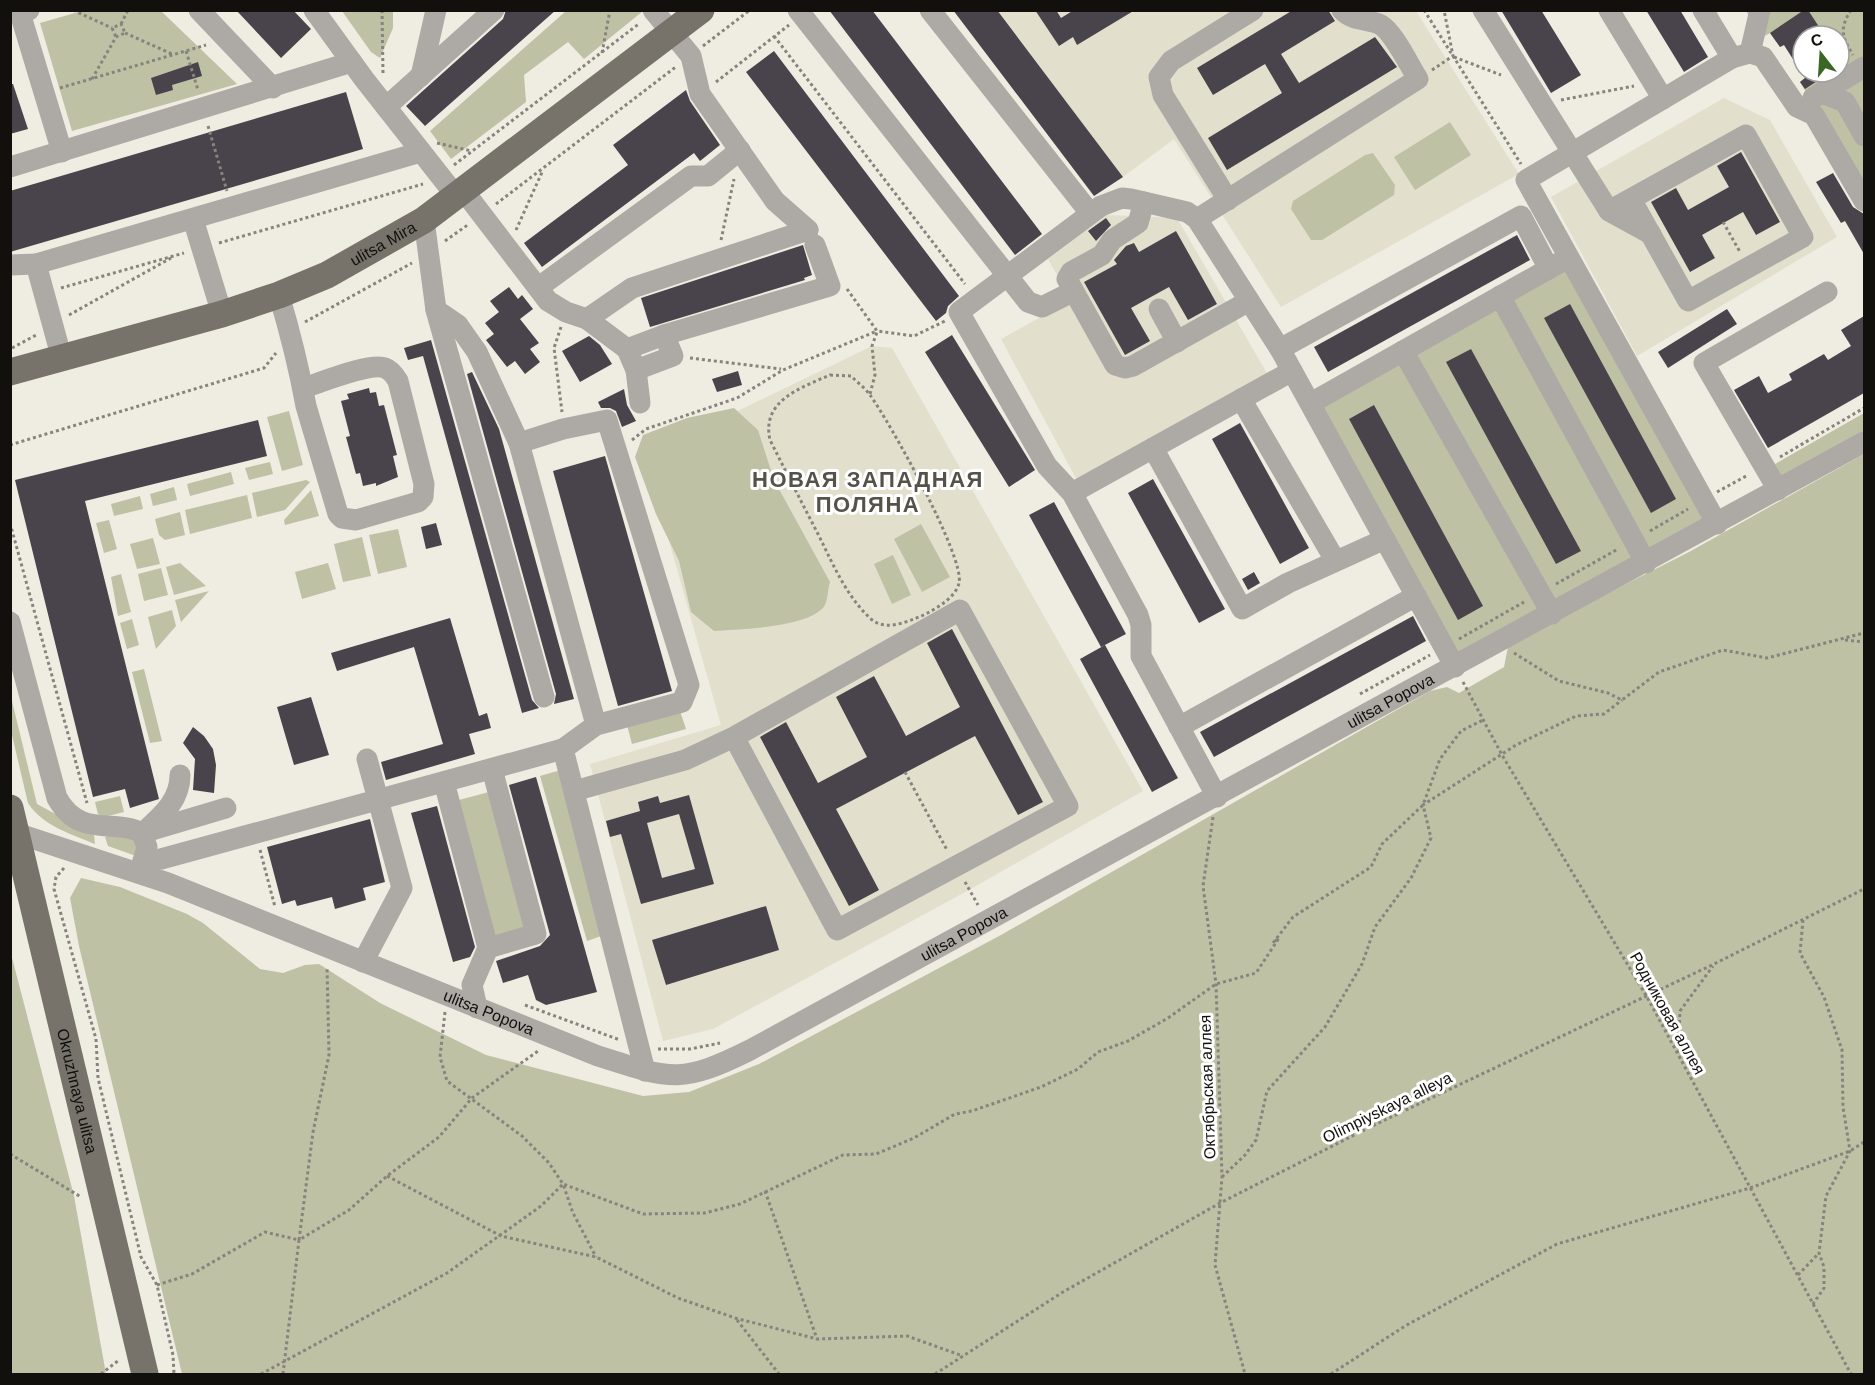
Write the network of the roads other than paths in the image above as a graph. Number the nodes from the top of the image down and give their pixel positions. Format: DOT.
graph roads {
  1 [pos="29,10"];
  2 [pos="199,10"];
  3 [pos="314,10"];
  4 [pos="436,10"];
  5 [pos="494,10"];
  6 [pos="701,10"];
  7 [pos="930,10"];
  8 [pos="1253,10"];
  9 [pos="1342,10"];
  10 [pos="1483,10"];
  11 [pos="1609,10"];
  12 [pos="1703,10"];
  13 [pos="1760,10"];
  14 [pos="654,11"];
  15 [pos="800,13"];
  16 [pos="672,32"];
  17 [pos="1741,55"];
  18 [pos="352,62"];
  19 [pos="1863,68"];
  20 [pos="420,76"];
  21 [pos="273,88"];
  22 [pos="1658,91"];
  23 [pos="386,107"];
  24 [pos="1864,136"];
  25 [pos="740,150"];
  26 [pos="62,152"];
  27 [pos="421,152"];
  28 [pos="1573,152"];
  29 [pos="10,167"];
  30 [pos="453,187"];
  31 [pos="1631,199"];
  32 [pos="1228,200"];
  33 [pos="1864,201"];
  34 [pos="1144,202"];
  35 [pos="1609,211"];
  36 [pos="1090,213"];
  37 [pos="193,219"];
  38 [pos="1197,219"];
  39 [pos="424,220"];
  40 [pos="1651,234"];
  41 [pos="815,245"];
  42 [pos="1567,258"];
  43 [pos="36,264"];
  44 [pos="10,265"];
  45 [pos="1549,269"];
  46 [pos="1007,276"];
  47 [pos="538,287"];
  48 [pos="1072,292"];
  49 [pos="1827,292"];
  50 [pos="279,295"];
  51 [pos="1500,297"];
  52 [pos="1249,301"];
  53 [pos="1159,309"];
  54 [pos="436,310"];
  55 [pos="222,314"];
  56 [pos="587,319"];
  57 [pos="664,334"];
  58 [pos="1177,342"];
  59 [pos="627,349"];
  60 [pos="1280,349"];
  61 [pos="1403,351"];
  62 [pos="62,359"];
  63 [pos="636,370"];
  64 [pos="1292,371"];
  65 [pos="10,372"];
  66 [pos="303,388"];
  67 [pos="1241,399"];
  68 [pos="640,403"];
  69 [pos="1311,403"];
  70 [pos="1864,442"];
  71 [pos="519,443"];
  72 [pos="1154,448"];
  73 [pos="1778,490"];
  74 [pos="1072,493"];
  75 [pos="1717,524"];
  76 [pos="1385,539"];
  77 [pos="1335,560"];
  78 [pos="1646,563"];
  79 [pos="1416,596"];
  80 [pos="1552,614"];
  81 [pos="10,622"];
  82 [pos="1455,668"];
  83 [pos="544,697"];
  84 [pos="596,724"];
  85 [pos="1179,727"];
  86 [pos="734,737"];
  87 [pos="563,749"];
  88 [pos="367,759"];
  89 [pos="492,769"];
  90 [pos="180,775"];
  91 [pos="444,782"];
  92 [pos="574,791"];
  93 [pos="1216,797"];
  94 [pos="378,800"];
  95 [pos="226,808"];
  96 [pos="14,820"];
  97 [pos="142,833"];
  98 [pos="141,867"];
  99 [pos="488,948"];
  100 [pos="363,962"];
  101 [pos="477,1008"];
  102 [pos="645,1071"];
  103 [pos="145,1374"];
  1 -- 26 [label="street"];
  2 -- 21 [label="street"];
  3 -- 18 [label="street"];
  4 -- 20 [label="street"];
  5 -- 20 [label="street"];
  6 -- 16 [label="main road, ulitsa Mira"];
  7 -- 36 [label="street"];
  8 -- 32 [label="street"];
  9 -- 32 [label="street"];
  10 -- 28 [label="street"];
  11 -- 22 [label="street"];
  12 -- 17 [label="street"];
  13 -- 17 [label="street"];
  14 -- 16 [label="street"];
  15 -- 46 [label="street"];
  16 -- 25 [label="street"];
  16 -- 30 [label="main road, ulitsa Mira"];
  17 -- 22 [label="street"];
  17 -- 33 [label="street"];
  18 -- 21 [label="street"];
  18 -- 23 [label="street"];
  19 -- 24 [label="street"];
  20 -- 23 [label="street"];
  21 -- 26 [label="street"];
  22 -- 28 [label="street"];
  23 -- 27 [label="street"];
  25 -- 47 [label="street"];
  25 -- 56 [label="street"];
  26 -- 29 [label="street"];
  27 -- 30 [label="street"];
  27 -- 37 [label="street"];
  28 -- 35 [label="street"];
  28 -- 42 [label="street"];
  30 -- 39 [label="main road, ulitsa Mira"];
  30 -- 47 [label="street"];
  31 -- 35 [label="street"];
  31 -- 40 [label="street"];
  31 -- 40 [label="street"];
  32 -- 38 [label="street"];
  34 -- 36 [label="street"];
  34 -- 38 [label="street"];
  34 -- 48 [label="street"];
  35 -- 40 [label="street"];
  36 -- 46 [label="street"];
  37 -- 43 [label="street"];
  37 -- 55 [label="street"];
  38 -- 52 [label="street"];
  39 -- 50 [label="main road, ulitsa Mira"];
  39 -- 54 [label="street"];
  41 -- 57 [label="street"];
  42 -- 45 [label="street"];
  42 -- 75 [label="street"];
  43 -- 44 [label="street"];
  43 -- 62 [label="street"];
  45 -- 51 [label="street"];
  45 -- 60 [label="street"];
  46 -- 48 [label="street"];
  46 -- 74 [label="street"];
  47 -- 56 [label="street"];
  48 -- 58 [label="street"];
  49 -- 73 [label="street"];
  50 -- 55 [label="main road, ulitsa Mira"];
  50 -- 66 [label="street"];
  51 -- 61 [label="street"];
  51 -- 78 [label="street"];
  52 -- 58 [label="street"];
  52 -- 60 [label="street"];
  53 -- 58 [label="street"];
  54 -- 71 [label="street"];
  54 -- 83 [label="street"];
  55 -- 62 [label="main road, ulitsa Mira"];
  56 -- 59 [label="street"];
  57 -- 59 [label="street"];
  57 -- 63 [label="street"];
  59 -- 63 [label="street"];
  60 -- 64 [label="street"];
  61 -- 69 [label="street"];
  61 -- 80 [label="street"];
  62 -- 65 [label="main road, ulitsa Mira"];
  63 -- 68 [label="street"];
  64 -- 67 [label="street"];
  64 -- 69 [label="street"];
  66 -- 66 [label="street"];
  67 -- 72 [label="street"];
  67 -- 77 [label="street"];
  69 -- 76 [label="street"];
  70 -- 73 [label="street, ulitsa Popova"];
  71 -- 84 [label="street"];
  71 -- 84 [label="street"];
  72 -- 74 [label="street"];
  72 -- 77 [label="street"];
  73 -- 75 [label="street, ulitsa Popova"];
  74 -- 85 [label="street"];
  75 -- 78 [label="street, ulitsa Popova"];
  76 -- 77 [label="street"];
  76 -- 79 [label="street"];
  78 -- 80 [label="street, ulitsa Popova"];
  79 -- 82 [label="street"];
  79 -- 85 [label="street"];
  80 -- 82 [label="street, ulitsa Popova"];
  81 -- 97 [label="street"];
  82 -- 93 [label="street, ulitsa Popova"];
  84 -- 87 [label="street"];
  85 -- 93 [label="street"];
  86 -- 86 [label="street"];
  86 -- 92 [label="street"];
  87 -- 89 [label="street"];
  87 -- 92 [label="street"];
  88 -- 94 [label="street"];
  89 -- 91 [label="street"];
  89 -- 99 [label="street"];
  90 -- 97 [label="street"];
  91 -- 94 [label="street"];
  91 -- 99 [label="street"];
  92 -- 102 [label="street"];
  93 -- 102 [label="street, ulitsa Popova"];
  94 -- 98 [label="street"];
  94 -- 100 [label="street"];
  95 -- 97 [label="street"];
  96 -- 98 [label="street, ulitsa Popova"];
  96 -- 103 [label="main road, Okruzhnaya ulitsa"];
  97 -- 98 [label="street"];
  98 -- 100 [label="street, ulitsa Popova"];
  99 -- 101 [label="street"];
  100 -- 101 [label="street, ulitsa Popova"];
  101 -- 102 [label="street, ulitsa Popova"];
}
